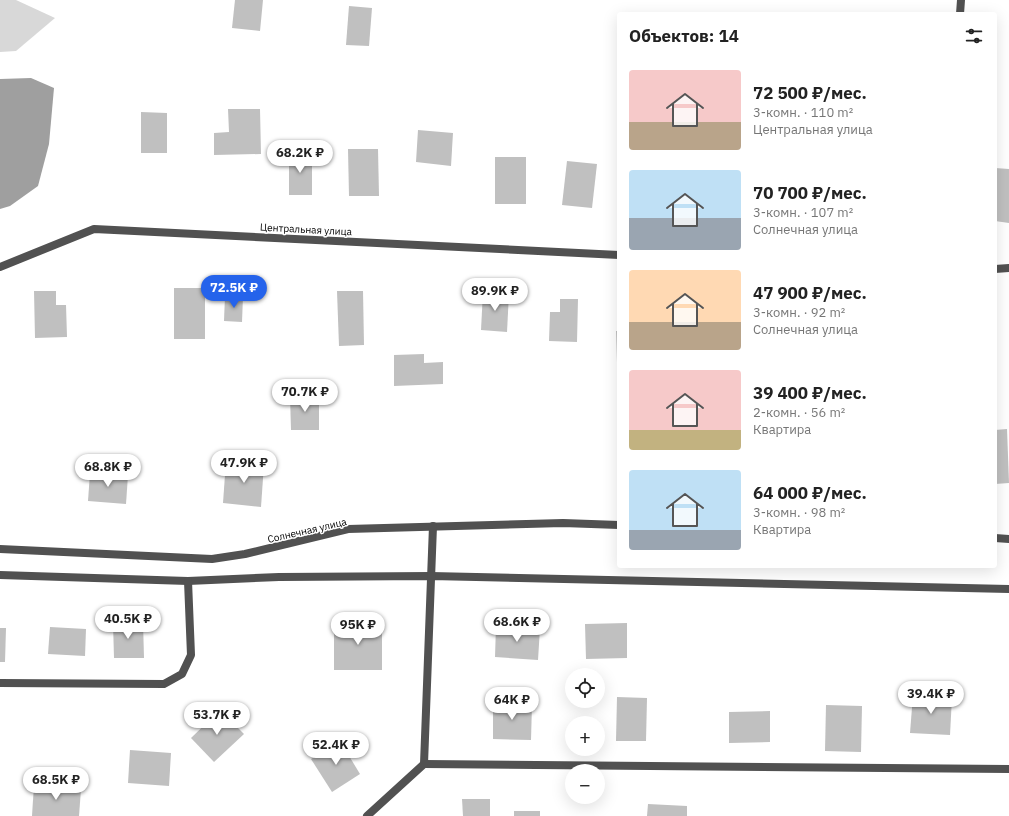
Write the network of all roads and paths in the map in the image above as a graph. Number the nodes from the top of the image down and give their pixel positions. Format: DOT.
graph roads {
  1 [pos="961,0"];
  2 [pos="960,12"];
  3 [pos="617,255"];
  4 [pos="0,267"];
  5 [pos="1009,268"];
  6 [pos="997,269"];
  7 [pos="617,525"];
  8 [pos="433,526"];
  9 [pos="997,538"];
  10 [pos="1009,539"];
  11 [pos="0,549"];
  12 [pos="0,575"];
  13 [pos="431,576"];
  14 [pos="188,582"];
  15 [pos="1009,589"];
  16 [pos="0,683"];
  17 [pos="424,764"];
  18 [pos="1009,769"];
  19 [pos="367,816"];
  1 -- 2 [label="street"];
  3 -- 4 [label="street, Центральная улица"];
  5 -- 6 [label="street"];
  7 -- 8 [label="street, Солнечная улица"];
  8 -- 11 [label="street, Солнечная улица"];
  8 -- 13 [label="street"];
  9 -- 10 [label="street"];
  12 -- 14 [label="street"];
  13 -- 14 [label="street"];
  13 -- 15 [label="street"];
  13 -- 17 [label="street"];
  14 -- 16 [label="street"];
  17 -- 18 [label="street"];
  17 -- 19 [label="street"];
}
